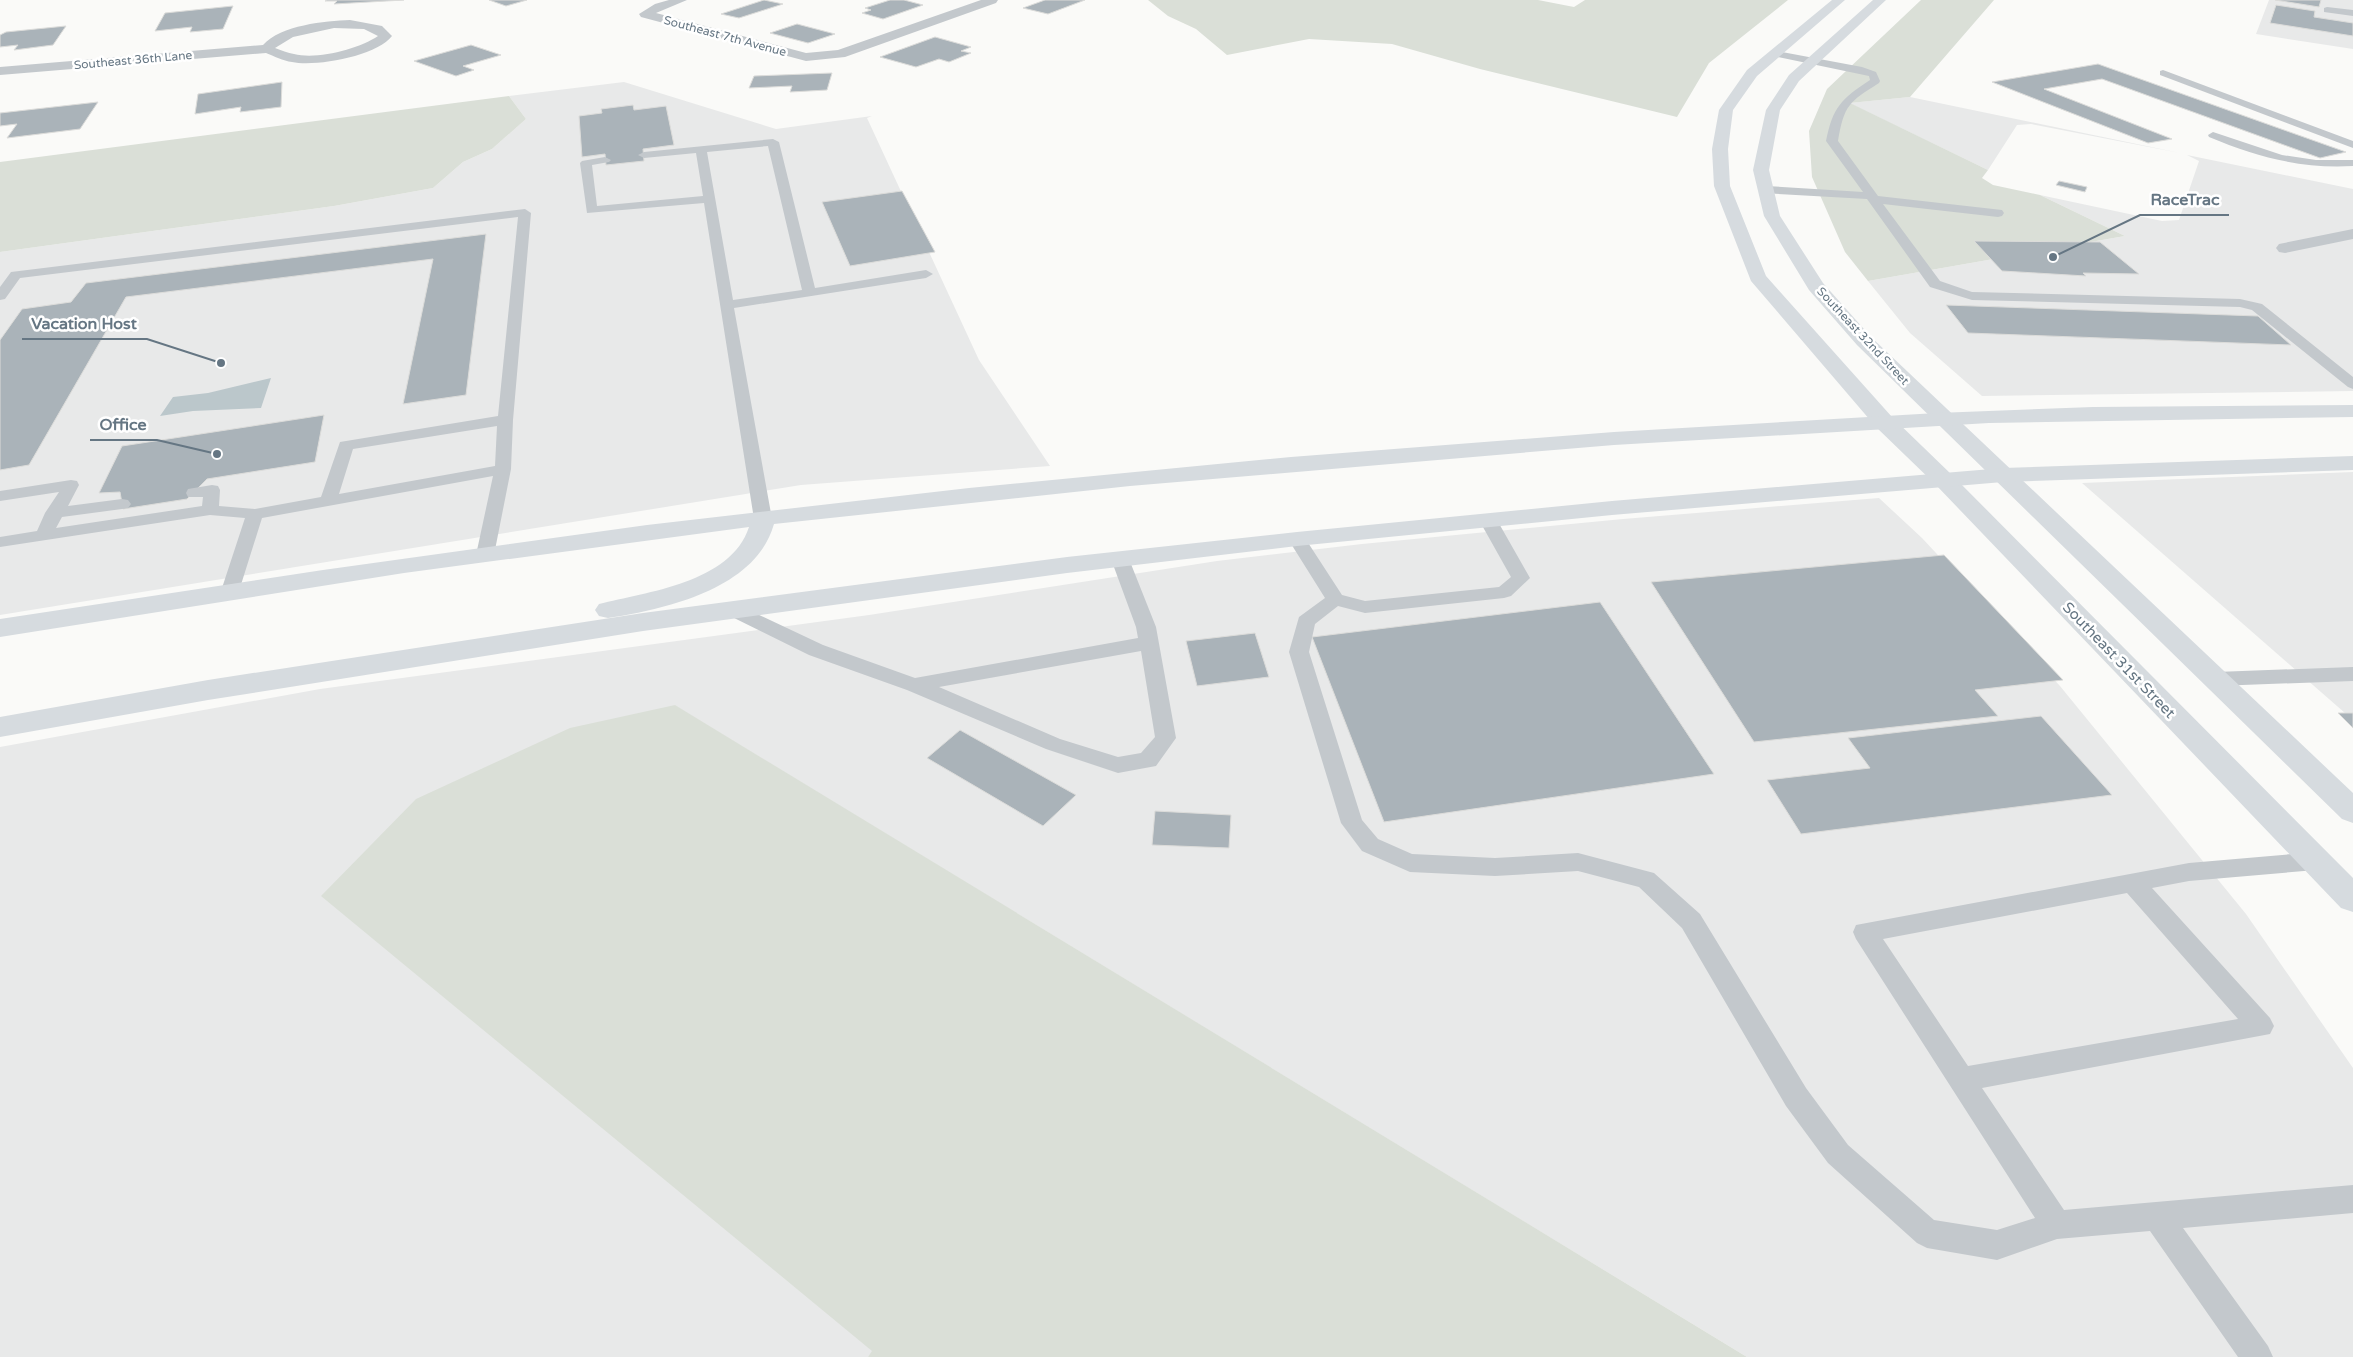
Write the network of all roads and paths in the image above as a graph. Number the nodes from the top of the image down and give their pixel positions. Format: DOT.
graph roads {
  1 [pos="682,0"];
  2 [pos="992,0"];
  3 [pos="1839,0"];
  4 [pos="1880,0"];
  5 [pos="2328,10"];
  6 [pos="2353,13"];
  7 [pos="267,49"];
  8 [pos="1776,54"];
  9 [pos="1812,61"];
  10 [pos="0,71"];
  11 [pos="2163,73"];
  12 [pos="2213,135"];
  13 [pos="2353,145"];
  14 [pos="701,150"];
  15 [pos="644,156"];
  16 [pos="605,160"];
  17 [pos="2353,163"];
  18 [pos="1766,190"];
  19 [pos="1872,197"];
  20 [pos="709,199"];
  21 [pos="1998,213"];
  22 [pos="2353,234"];
  23 [pos="2285,248"];
  24 [pos="926,274"];
  25 [pos="808,293"];
  26 [pos="0,296"];
  27 [pos="727,305"];
  28 [pos="2353,384"];
  29 [pos="2353,411"];
  30 [pos="1944,418"];
  31 [pos="505,420"];
  32 [pos="1884,422"];
  33 [pos="2353,463"];
  34 [pos="503,469"];
  35 [pos="2003,475"];
  36 [pos="1944,480"];
  37 [pos="194,493"];
  38 [pos="0,496"];
  39 [pos="329,499"];
  40 [pos="122,504"];
  41 [pos="210,510"];
  42 [pos="54,513"];
  43 [pos="256,514"];
  44 [pos="763,519"];
  45 [pos="1488,520"];
  46 [pos="44,535"];
  47 [pos="1297,539"];
  48 [pos="0,542"];
  49 [pos="485,555"];
  50 [pos="1120,559"];
  51 [pos="230,591"];
  52 [pos="1335,599"];
  53 [pos="733,610"];
  54 [pos="0,628"];
  55 [pos="1149,643"];
  56 [pos="331,671"];
  57 [pos="2353,674"];
  58 [pos="2216,679"];
  59 [pos="914,685"];
  60 [pos="0,727"];
  61 [pos="2353,811"];
  62 [pos="2316,861"];
  63 [pos="2133,883"];
  64 [pos="2353,898"];
  65 [pos="1962,1079"];
  66 [pos="2353,1199"];
  67 [pos="2157,1216"];
  68 [pos="2057,1225"];
  69 [pos="2257,1357"];
  1 -- 2 [label="street, Southeast 7th Avenue"];
  3 -- 8 [label="main road"];
  4 -- 9 [label="main road, Southeast 32nd Street"];
  5 -- 6 [label="lane"];
  7 -- 7 [label="street, Southeast 36th Lane"];
  7 -- 10 [label="street, Southeast 36th Lane"];
  8 -- 9 [label="lane"];
  8 -- 32 [label="main road"];
  9 -- 18 [label="main road, Southeast 32nd Street"];
  9 -- 19 [label="lane"];
  11 -- 13 [label="lane"];
  12 -- 17 [label="lane"];
  14 -- 15 [label="lane"];
  14 -- 20 [label="lane"];
  14 -- 25 [label="lane"];
  16 -- 20 [label="lane"];
  18 -- 19 [label="lane"];
  18 -- 30 [label="main road, Southeast 32nd Street"];
  19 -- 21 [label="lane"];
  19 -- 28 [label="lane"];
  20 -- 27 [label="lane"];
  22 -- 23 [label="street"];
  24 -- 25 [label="lane"];
  25 -- 27 [label="lane"];
  26 -- 31 [label="lane"];
  27 -- 44 [label="lane"];
  29 -- 30 [label="main road"];
  30 -- 32 [label="main road"];
  30 -- 35 [label="main road"];
  31 -- 34 [label="lane"];
  31 -- 39 [label="lane"];
  32 -- 36 [label="main road, Southeast 31st Street"];
  32 -- 44 [label="main road"];
  33 -- 35 [label="main road"];
  34 -- 39 [label="lane"];
  34 -- 49 [label="lane"];
  35 -- 36 [label="main road"];
  35 -- 58 [label="main road"];
  36 -- 45 [label="main road"];
  36 -- 62 [label="main road, Southeast 31st Street"];
  37 -- 41 [label="lane"];
  38 -- 42 [label="lane"];
  39 -- 43 [label="lane"];
  40 -- 42 [label="lane"];
  41 -- 43 [label="lane"];
  41 -- 46 [label="lane"];
  42 -- 46 [label="lane"];
  43 -- 51 [label="lane"];
  44 -- 49 [label="main road"];
  44 -- 56 [label="main road"];
  45 -- 47 [label="main road"];
  45 -- 52 [label="lane"];
  46 -- 48 [label="lane"];
  47 -- 50 [label="main road"];
  47 -- 52 [label="lane"];
  49 -- 51 [label="main road"];
  50 -- 53 [label="main road"];
  50 -- 55 [label="lane"];
  51 -- 54 [label="main road"];
  52 -- 68 [label="lane"];
  53 -- 56 [label="main road"];
  53 -- 59 [label="lane"];
  55 -- 59 [label="lane"];
  55 -- 59 [label="lane"];
  56 -- 60 [label="main road"];
  57 -- 58 [label="lane"];
  58 -- 61 [label="main road"];
  62 -- 63 [label="lane"];
  62 -- 64 [label="main road, Southeast 31st Street"];
  63 -- 65 [label="lane"];
  63 -- 65 [label="lane"];
  65 -- 68 [label="lane"];
  66 -- 67 [label="lane"];
  67 -- 68 [label="lane"];
  67 -- 69 [label="lane"];
}
